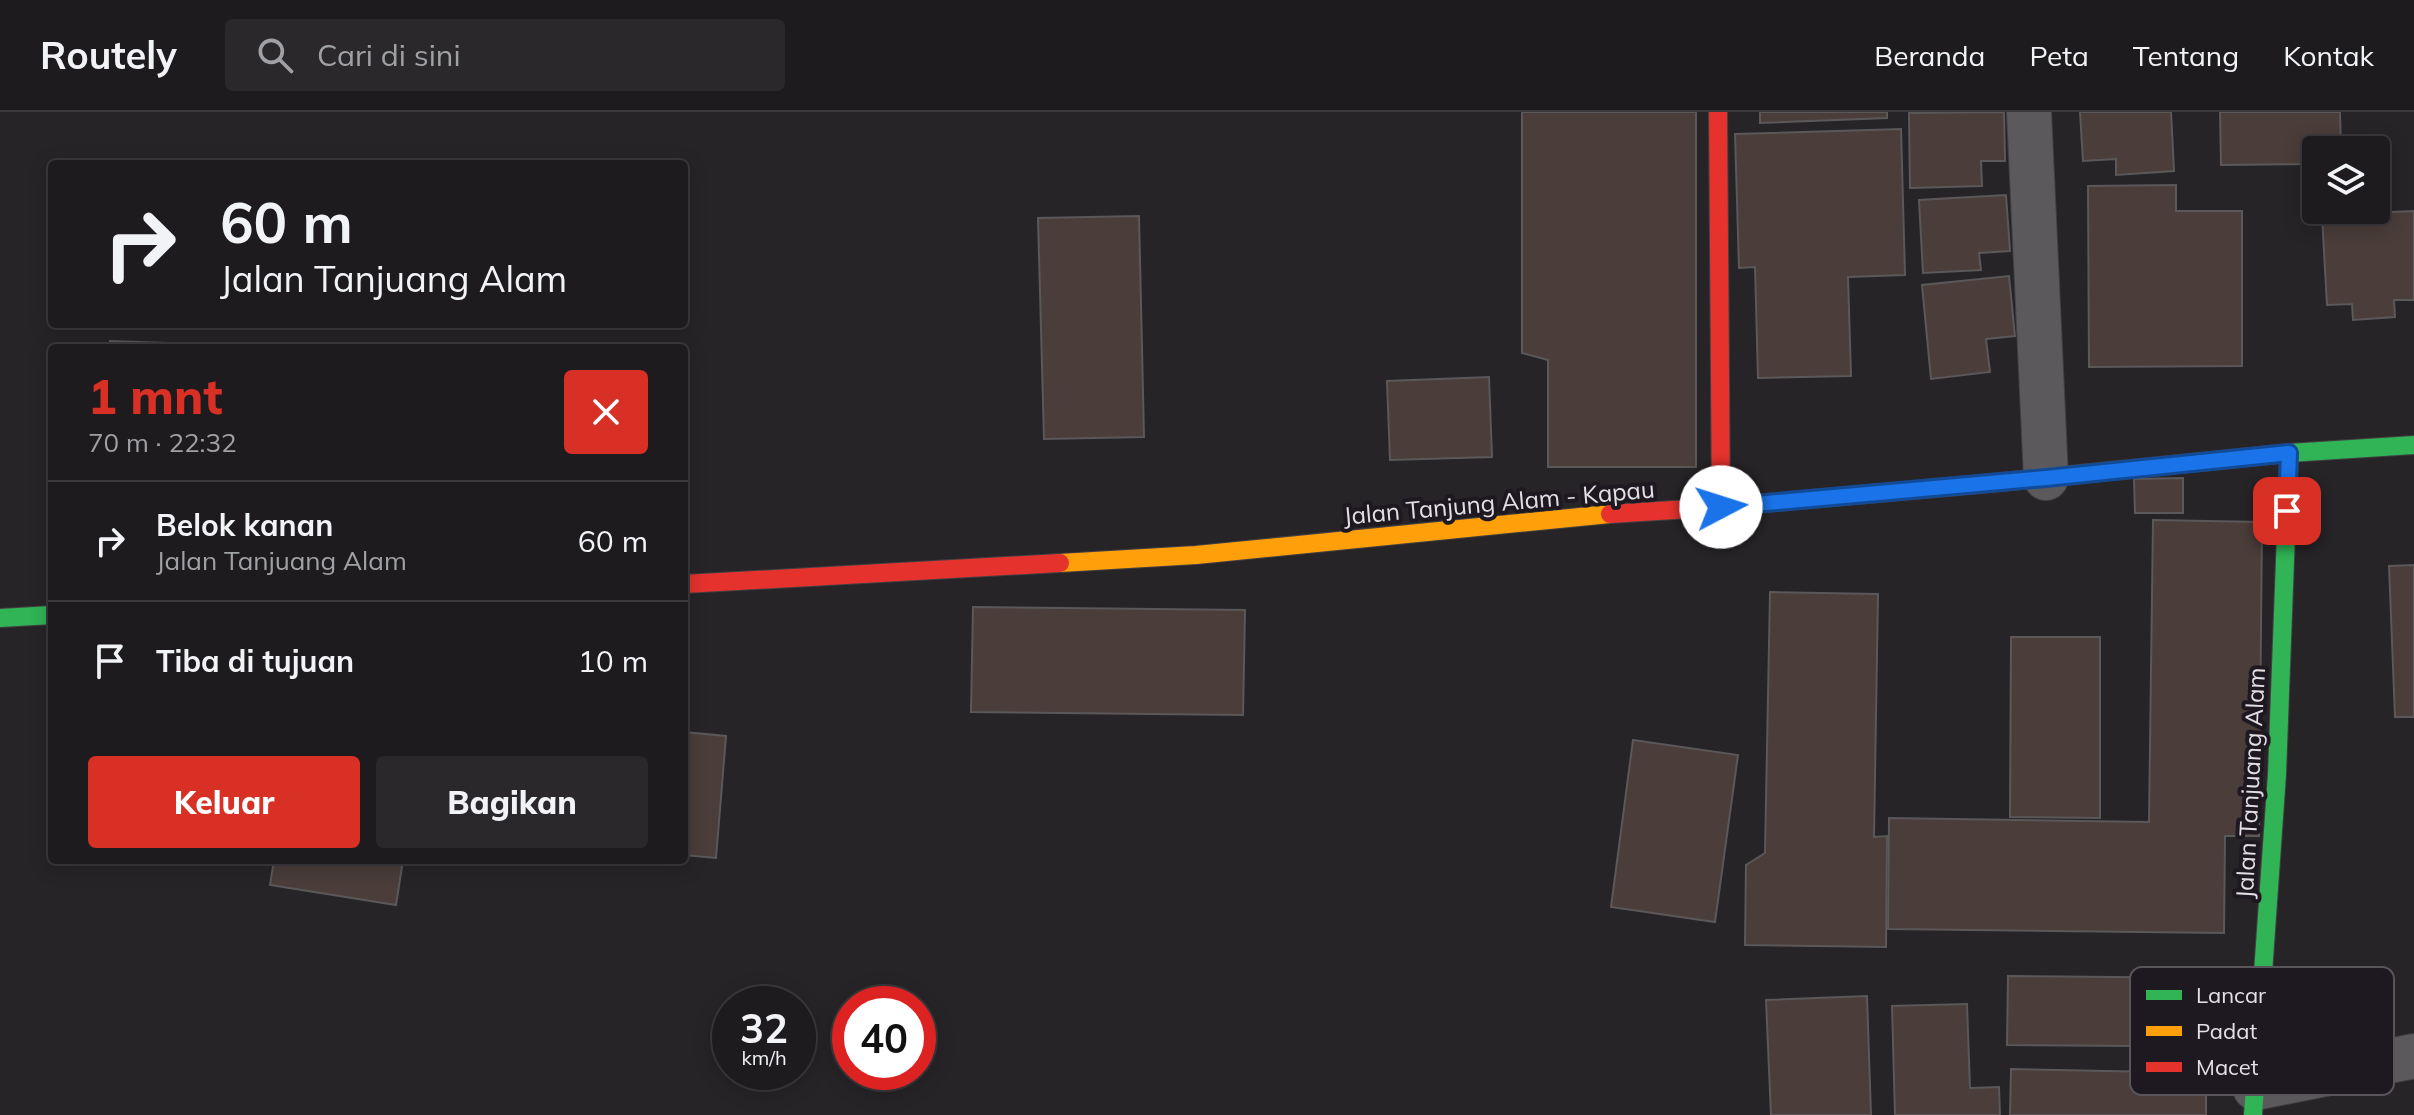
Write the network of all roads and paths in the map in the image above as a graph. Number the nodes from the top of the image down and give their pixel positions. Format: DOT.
graph roads {
  1 [pos="1718,112"];
  2 [pos="2029,112"];
  3 [pos="2414,445"];
  4 [pos="2289,453"];
  5 [pos="2046,478"];
  6 [pos="1721,507"];
  7 [pos="688,584"];
  8 [pos="48,615"];
  9 [pos="0,618"];
  10 [pos="2263,967"];
  11 [pos="2414,1056"];
  12 [pos="2394,1062"];
  13 [pos="2275,1095"];
  14 [pos="2254,1101"];
  1 -- 6 [label="street"];
  2 -- 5 [label="street"];
  3 -- 4 [label="street, Jalan Tanjung Alam - Kapau"];
  4 -- 5 [label="street, Jalan Tanjung Alam - Kapau"];
  4 -- 10 [label="street, Jalan Tanjuang Alam"];
  5 -- 6 [label="street, Jalan Tanjung Alam - Kapau"];
  6 -- 7 [label="street, Jalan Tanjung Alam - Kapau"];
  8 -- 9 [label="street"];
  11 -- 12 [label="street"];
  13 -- 14 [label="street"];
}
